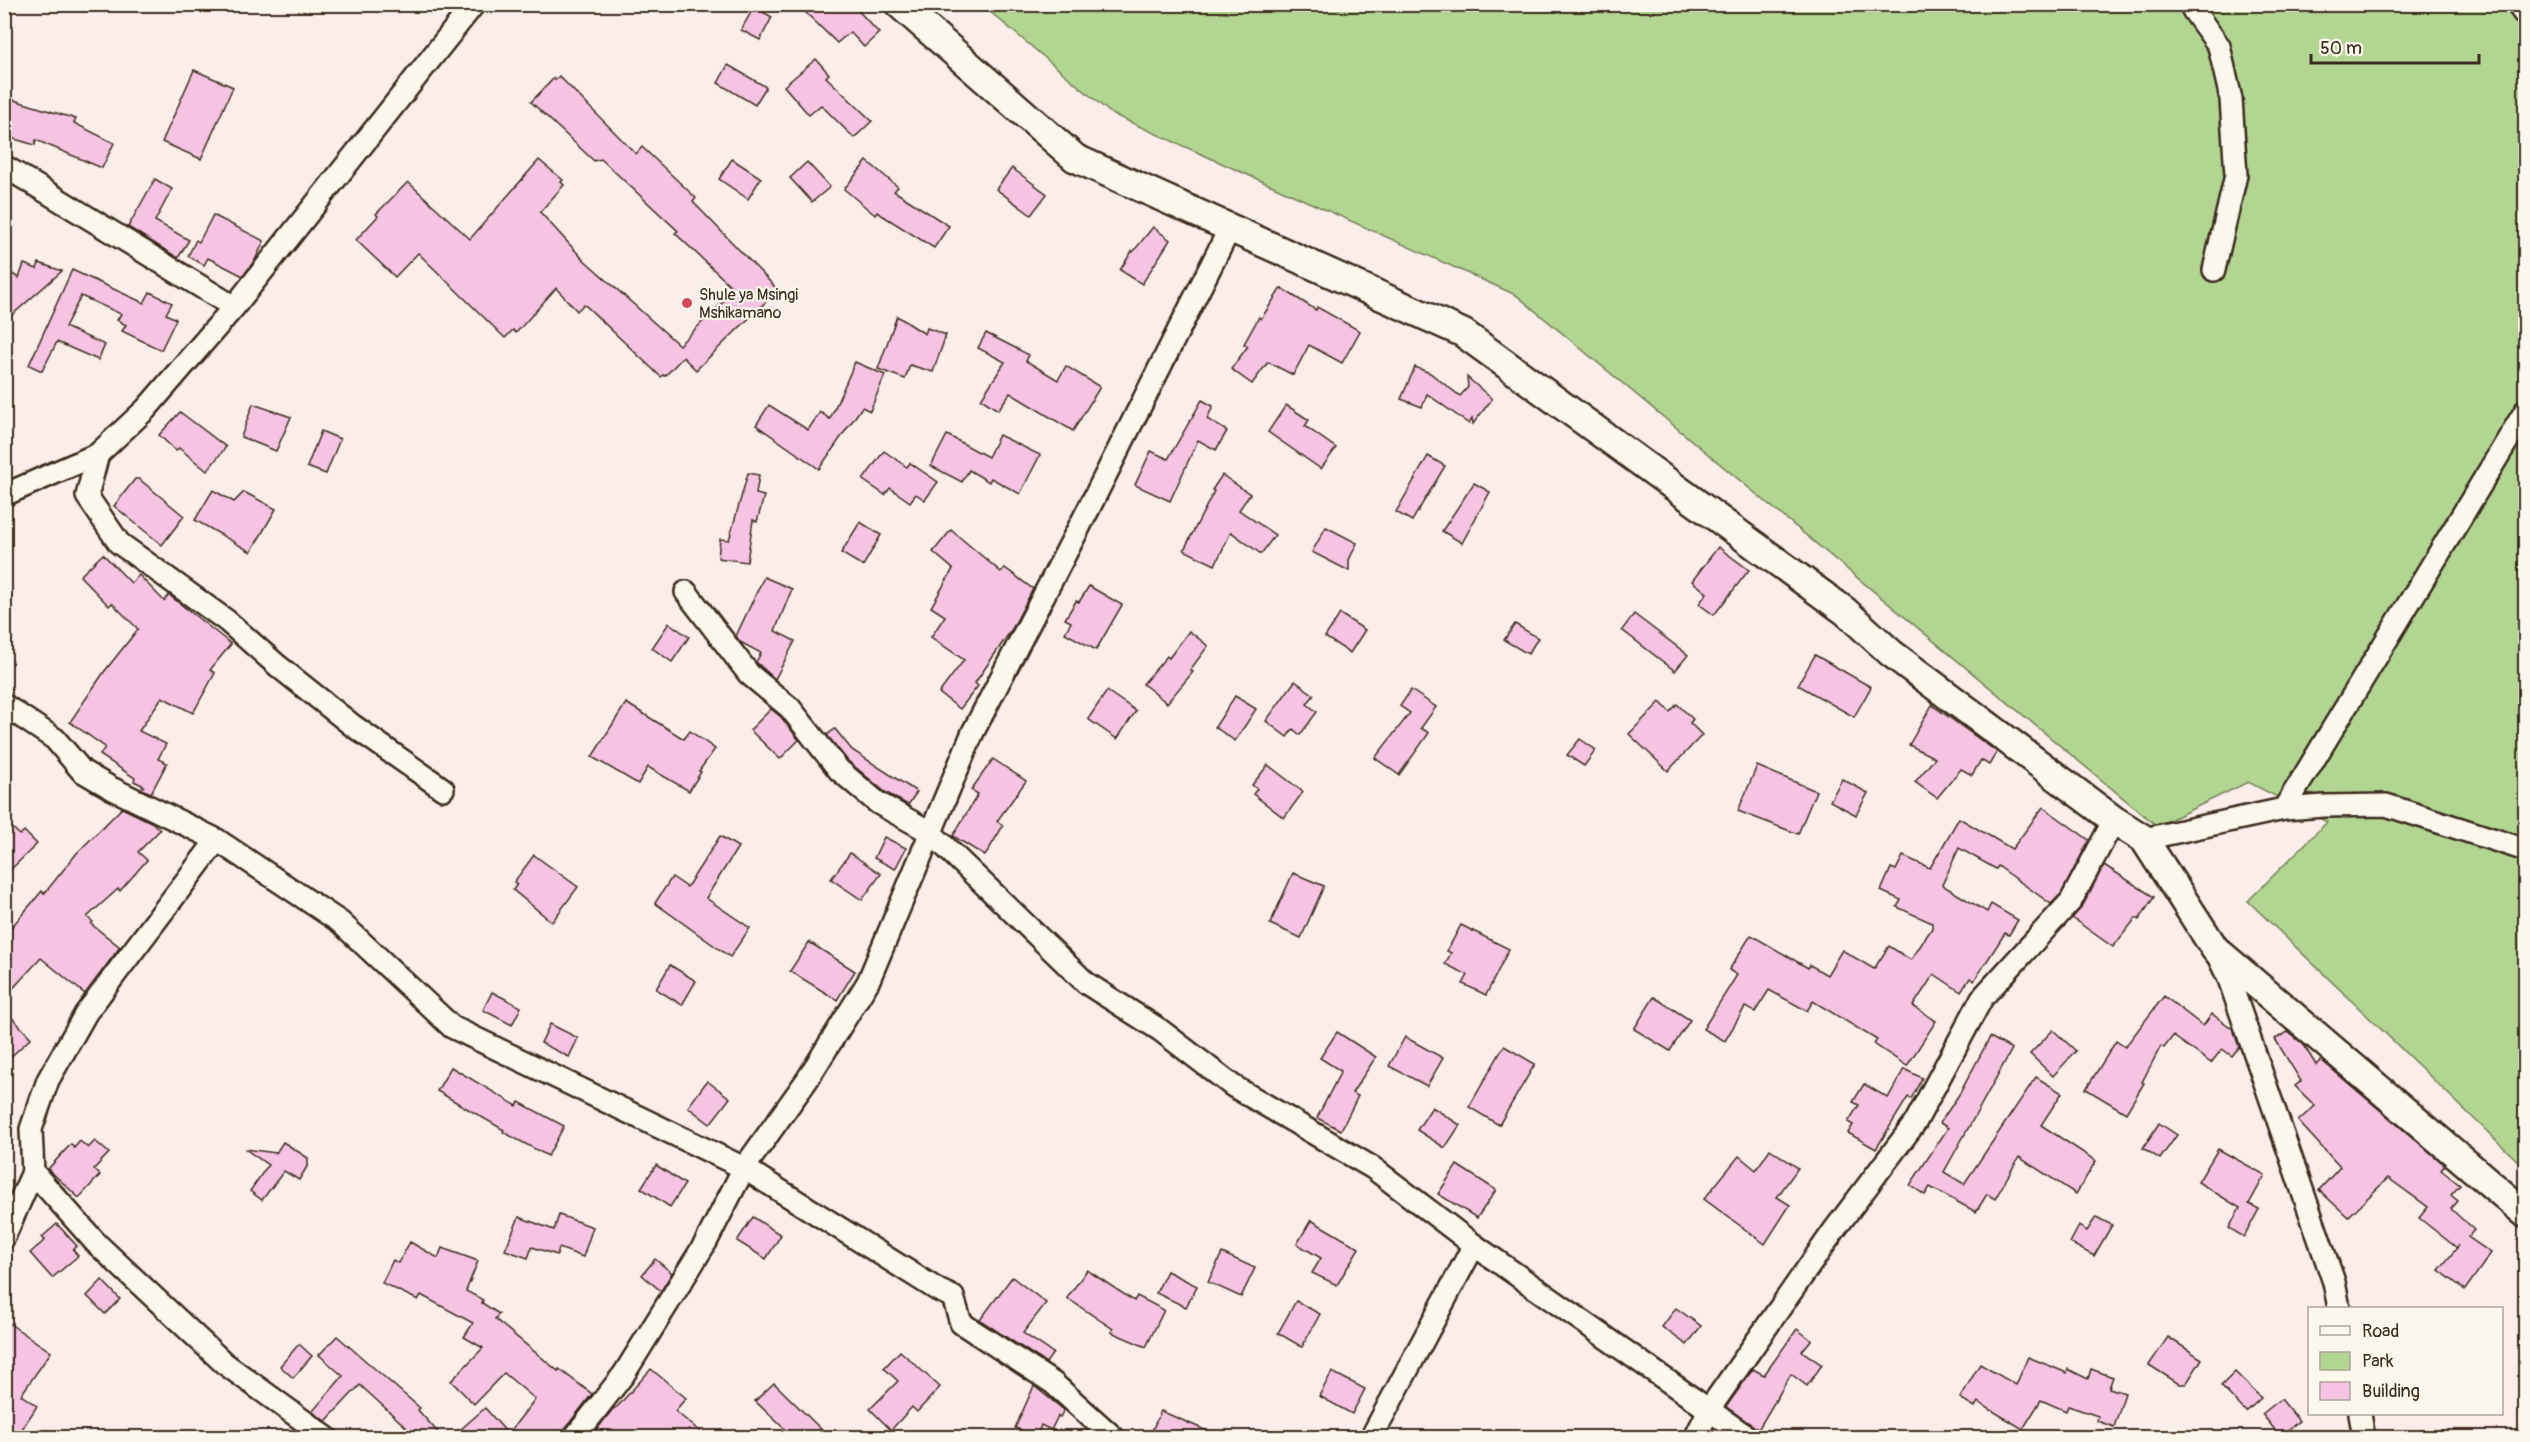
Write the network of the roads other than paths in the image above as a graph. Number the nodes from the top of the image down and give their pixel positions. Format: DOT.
graph roads {
  1 [pos="474,4"];
  2 [pos="898,4"];
  3 [pos="2193,4"];
  4 [pos="2517,4"];
  5 [pos="2526,16"];
  6 [pos="4,166"];
  7 [pos="1230,228"];
  8 [pos="2214,270"];
  9 [pos="234,307"];
  10 [pos="2526,410"];
  11 [pos="98,454"];
  12 [pos="4,495"];
  13 [pos="686,592"];
  14 [pos="4,705"];
  15 [pos="443,789"];
  16 [pos="2284,810"];
  17 [pos="2114,820"];
  18 [pos="930,832"];
  19 [pos="2144,839"];
  20 [pos="217,840"];
  21 [pos="2526,850"];
  22 [pos="2215,949"];
  23 [pos="744,1168"];
  24 [pos="33,1172"];
  25 [pos="2526,1214"];
  26 [pos="4,1237"];
  27 [pos="1474,1245"];
  28 [pos="2339,1307"];
  29 [pos="1710,1408"];
  30 [pos="2360,1415"];
  31 [pos="327,1437"];
  32 [pos="573,1437"];
  33 [pos="1114,1437"];
  34 [pos="1371,1437"];
  35 [pos="1695,1437"];
  36 [pos="1749,1437"];
  37 [pos="2364,1437"];
  1 -- 9 [label="street"];
  2 -- 7 [label="street"];
  3 -- 8 [label="street"];
  4 -- 5 [label="street"];
  6 -- 9 [label="street"];
  7 -- 17 [label="street"];
  7 -- 18 [label="street"];
  9 -- 11 [label="street"];
  10 -- 16 [label="street"];
  11 -- 12 [label="street"];
  11 -- 15 [label="street"];
  13 -- 18 [label="street"];
  14 -- 20 [label="street"];
  16 -- 19 [label="street"];
  16 -- 21 [label="street"];
  17 -- 19 [label="street"];
  17 -- 29 [label="street"];
  18 -- 23 [label="street"];
  18 -- 27 [label="street"];
  19 -- 22 [label="street"];
  20 -- 23 [label="street"];
  20 -- 24 [label="street"];
  22 -- 25 [label="street"];
  22 -- 28 [label="street"];
  23 -- 32 [label="street"];
  23 -- 33 [label="street"];
  24 -- 26 [label="street"];
  24 -- 31 [label="street"];
  27 -- 29 [label="street"];
  27 -- 34 [label="street"];
  29 -- 35 [label="street"];
  29 -- 36 [label="street"];
  30 -- 37 [label="street"];
}
